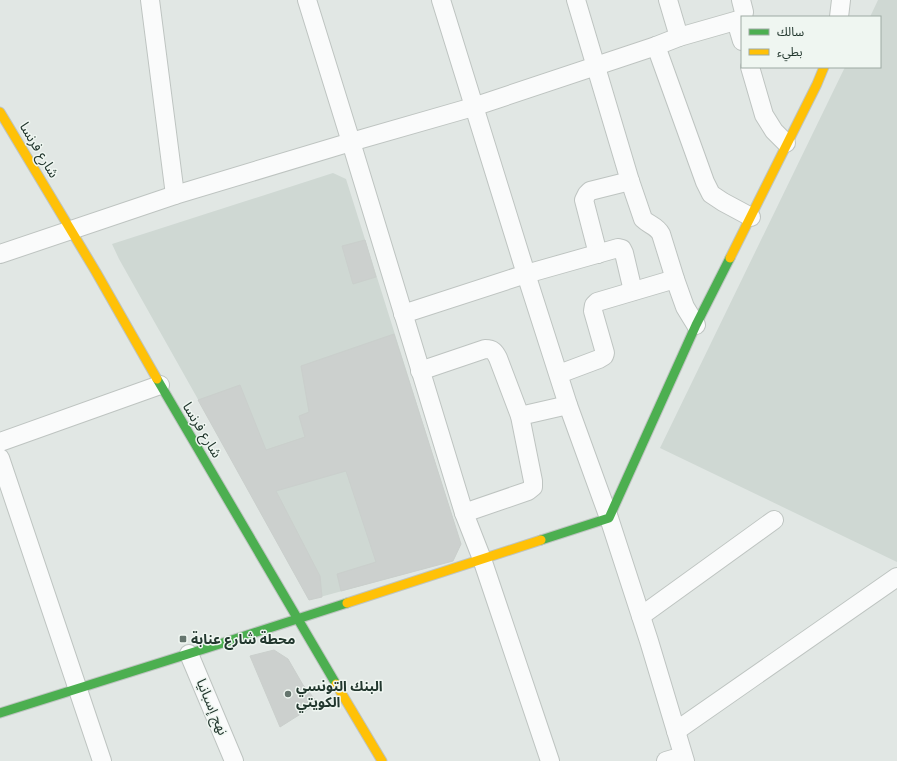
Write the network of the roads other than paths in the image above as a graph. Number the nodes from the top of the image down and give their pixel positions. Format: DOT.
graph roads {
  1 [pos="150,0"];
  2 [pos="307,0"];
  3 [pos="441,0"];
  4 [pos="576,0"];
  5 [pos="668,0"];
  6 [pos="741,0"];
  7 [pos="841,0"];
  8 [pos="742,16"];
  9 [pos="839,16"];
  10 [pos="740,19"];
  11 [pos="741,30"];
  12 [pos="679,37"];
  13 [pos="656,46"];
  14 [pos="596,66"];
  15 [pos="750,68"];
  16 [pos="824,68"];
  17 [pos="473,107"];
  18 [pos="0,112"];
  19 [pos="351,142"];
  20 [pos="786,143"];
  21 [pos="630,181"];
  22 [pos="175,195"];
  23 [pos="751,217"];
  24 [pos="71,231"];
  25 [pos="0,254"];
  26 [pos="598,254"];
  27 [pos="526,274"];
  28 [pos="675,279"];
  29 [pos="633,291"];
  30 [pos="403,314"];
  31 [pos="696,325"];
  32 [pos="420,370"];
  33 [pos="559,374"];
  34 [pos="160,386"];
  35 [pos="568,405"];
  36 [pos="520,416"];
  37 [pos="0,442"];
  38 [pos="0,458"];
  39 [pos="464,513"];
  40 [pos="609,518"];
  41 [pos="774,520"];
  42 [pos="482,559"];
  43 [pos="897,577"];
  44 [pos="641,616"];
  45 [pos="298,618"];
  46 [pos="189,654"];
  47 [pos="78,687"];
  48 [pos="0,713"];
  49 [pos="676,731"];
  50 [pos="684,758"];
  51 [pos="102,761"];
  52 [pos="234,761"];
  53 [pos="382,761"];
  54 [pos="550,761"];
  55 [pos="666,761"];
  1 -- 22 [label="street"];
  2 -- 19 [label="street"];
  3 -- 17 [label="street"];
  4 -- 14 [label="street"];
  5 -- 12 [label="street"];
  6 -- 8 [label="street"];
  7 -- 9 [label="street"];
  10 -- 11 [label="street"];
  10 -- 12 [label="street"];
  12 -- 13 [label="street"];
  13 -- 14 [label="street"];
  13 -- 23 [label="street"];
  14 -- 17 [label="street"];
  14 -- 21 [label="street"];
  15 -- 20 [label="street"];
  16 -- 20 [label="street"];
  17 -- 19 [label="street"];
  17 -- 27 [label="street"];
  18 -- 24 [label="street, شارع فرنسا"];
  19 -- 22 [label="street"];
  19 -- 30 [label="street"];
  20 -- 23 [label="street"];
  21 -- 26 [label="street"];
  21 -- 28 [label="street"];
  22 -- 24 [label="street"];
  23 -- 31 [label="street"];
  24 -- 25 [label="street"];
  24 -- 34 [label="street, شارع فرنسا"];
  26 -- 27 [label="street"];
  26 -- 29 [label="street"];
  27 -- 30 [label="street"];
  27 -- 33 [label="street"];
  28 -- 29 [label="street"];
  28 -- 31 [label="street"];
  29 -- 33 [label="street"];
  30 -- 32 [label="street"];
  31 -- 40 [label="street"];
  32 -- 36 [label="street"];
  32 -- 39 [label="street"];
  33 -- 35 [label="street"];
  34 -- 37 [label="street"];
  34 -- 45 [label="street, شارع فرنسا"];
  35 -- 36 [label="street"];
  35 -- 40 [label="street"];
  36 -- 39 [label="street"];
  38 -- 47 [label="street"];
  39 -- 42 [label="street"];
  40 -- 42 [label="street"];
  40 -- 44 [label="street"];
  41 -- 44 [label="street"];
  42 -- 45 [label="street"];
  42 -- 54 [label="street"];
  43 -- 49 [label="street"];
  44 -- 49 [label="street"];
  45 -- 46 [label="street"];
  45 -- 53 [label="street, شارع فرنسا"];
  46 -- 47 [label="street"];
  46 -- 52 [label="street, نهج إسبانيا"];
  47 -- 48 [label="street"];
  47 -- 51 [label="street"];
  49 -- 50 [label="street"];
  50 -- 55 [label="street"];
}
